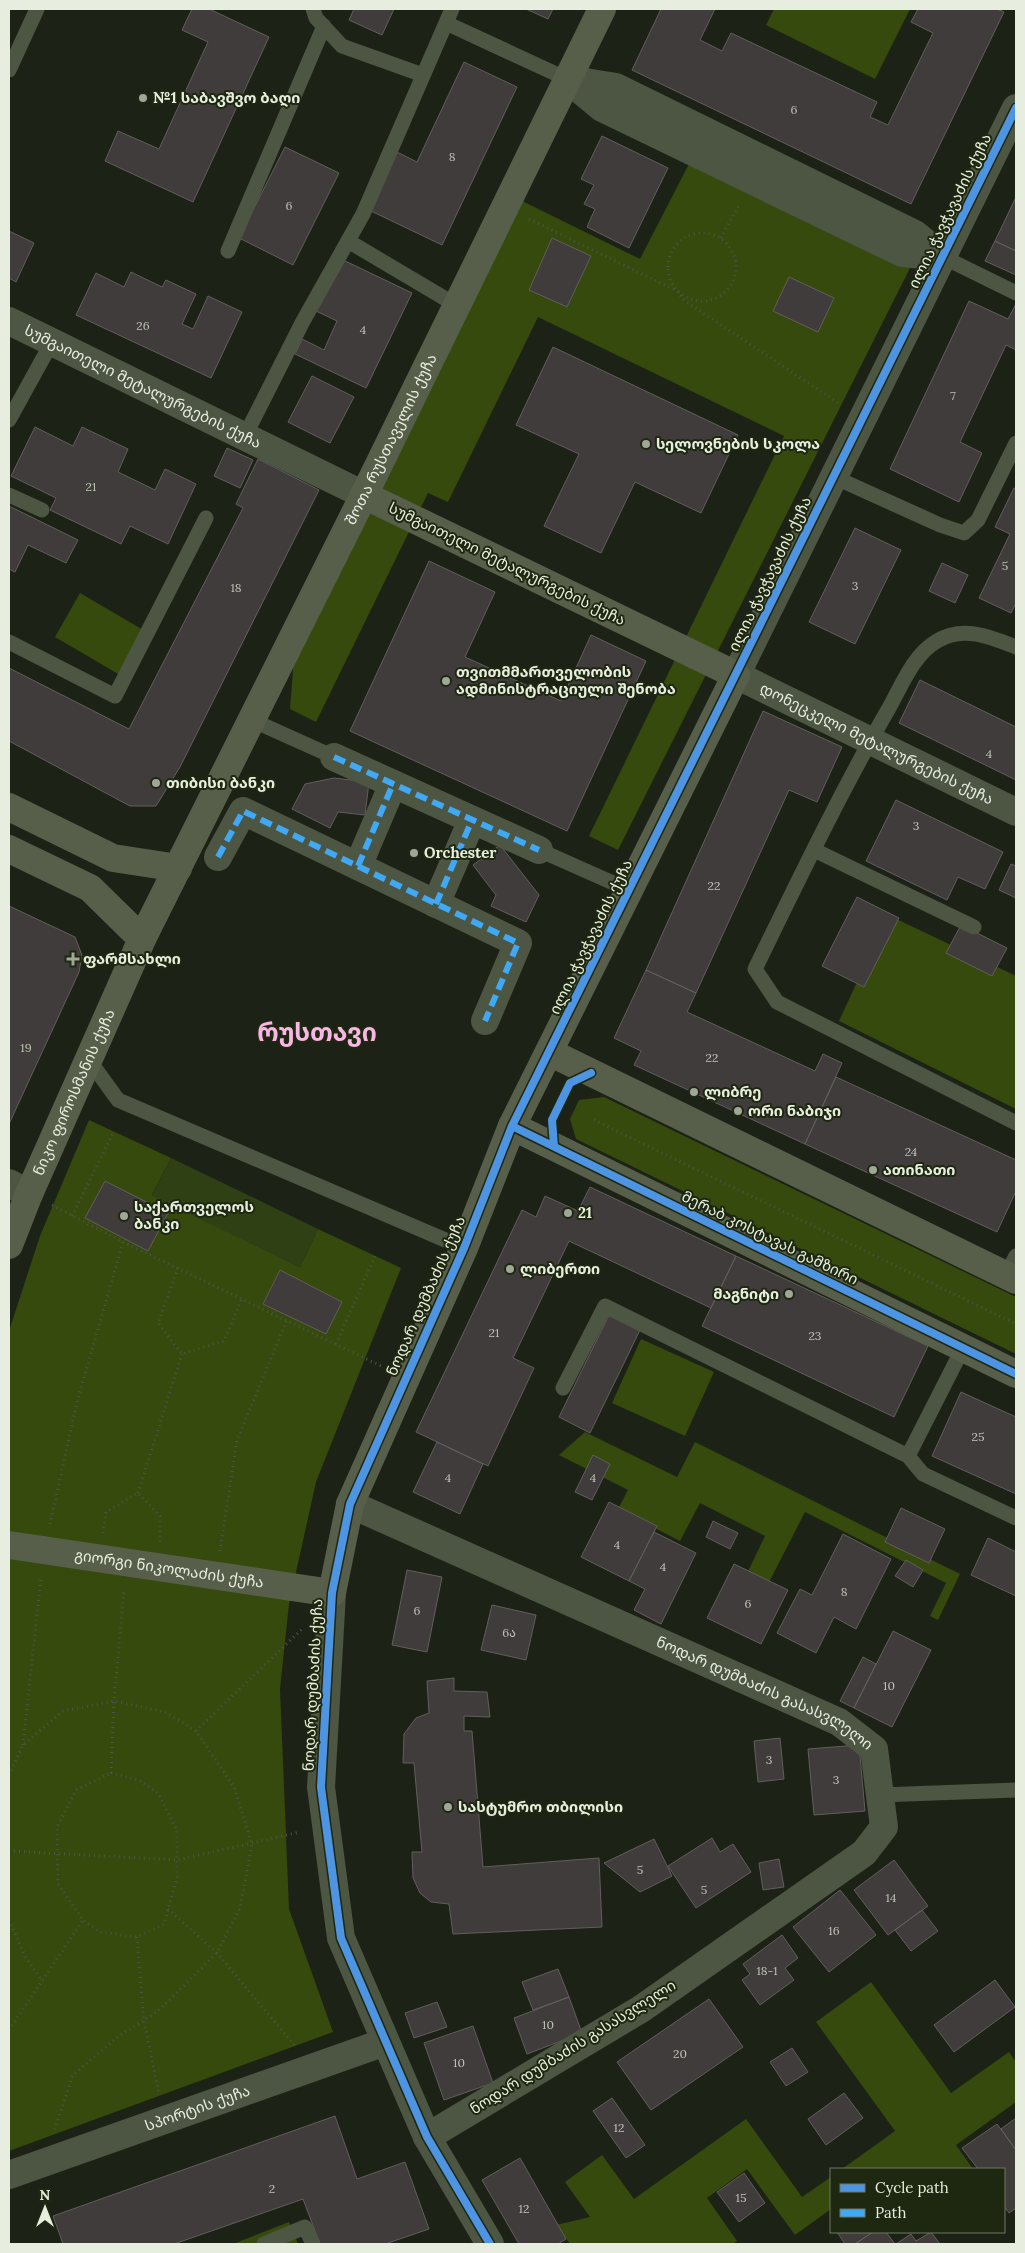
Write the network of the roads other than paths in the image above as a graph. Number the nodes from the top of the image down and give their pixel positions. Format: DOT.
graph roads {
  1 [pos="36,9"];
  2 [pos="313,9"];
  3 [pos="452,9"];
  4 [pos="602,9"];
  5 [pos="446,23"];
  6 [pos="324,26"];
  7 [pos="9,70"];
  8 [pos="423,75"];
  9 [pos="567,80"];
  10 [pos="1016,108"];
  11 [pos="348,241"];
  12 [pos="228,251"];
  13 [pos="943,257"];
  14 [pos="1016,293"];
  15 [pos="456,305"];
  16 [pos="9,321"];
  17 [pos="52,342"];
  18 [pos="15,392"];
  19 [pos="9,420"];
  20 [pos="245,436"];
  21 [pos="1016,442"];
  22 [pos="834,477"];
  23 [pos="364,494"];
  24 [pos="9,495"];
  25 [pos="42,510"];
  26 [pos="206,518"];
  27 [pos="9,642"];
  28 [pos="1016,647"];
  29 [pos="736,675"];
  30 [pos="252,720"];
  31 [pos="870,741"];
  32 [pos="334,757"];
  33 [pos="393,784"];
  34 [pos="9,807"];
  35 [pos="1016,812"];
  36 [pos="472,820"];
  37 [pos="9,849"];
  38 [pos="539,850"];
  39 [pos="814,850"];
  40 [pos="218,857"];
  41 [pos="358,866"];
  42 [pos="178,868"];
  43 [pos="629,890"];
  44 [pos="436,904"];
  45 [pos="974,927"];
  46 [pos="142,939"];
  47 [pos="485,1021"];
  48 [pos="549,1052"];
  49 [pos="89,1060"];
  50 [pos="1016,1123"];
  51 [pos="512,1126"];
  52 [pos="19,1188"];
  53 [pos="9,1245"];
  54 [pos="464,1248"];
  55 [pos="1013,1270"];
  56 [pos="963,1348"];
  57 [pos="1016,1374"];
  58 [pos="563,1388"];
  59 [pos="908,1456"];
  60 [pos="350,1504"];
  61 [pos="1016,1518"];
  62 [pos="9,1545"];
  63 [pos="332,1597"];
  64 [pos="1016,1790"];
  65 [pos="880,1795"];
  66 [pos="385,2042"];
  67 [pos="427,2137"];
  68 [pos="9,2175"];
  69 [pos="482,2242"];
  70 [pos="264,2244"];
  71 [pos="312,2244"];
  1 -- 7 [label="lane"];
  2 -- 6 [label="lane"];
  3 -- 5 [label="lane"];
  4 -- 9 [label="street, შოთა რუსთაველის ქუჩა"];
  5 -- 8 [label="lane"];
  5 -- 9 [label="lane"];
  6 -- 8 [label="lane"];
  6 -- 12 [label="lane"];
  8 -- 11 [label="lane"];
  9 -- 13 [label="street"];
  9 -- 15 [label="street, შოთა რუსთაველის ქუჩა"];
  10 -- 13 [label="street, ილია ჭავჭავაძის ქუჩა"];
  11 -- 15 [label="lane"];
  11 -- 20 [label="lane"];
  13 -- 14 [label="lane"];
  13 -- 22 [label="street, ილია ჭავჭავაძის ქუჩა"];
  15 -- 23 [label="street, შოთა რუსთაველის ქუჩა"];
  16 -- 17 [label="street, სუმგაითელი მეტალურგების ქუჩა"];
  17 -- 18 [label="lane"];
  17 -- 20 [label="street, სუმგაითელი მეტალურგების ქუჩა"];
  18 -- 19 [label="lane"];
  20 -- 23 [label="street, სუმგაითელი მეტალურგების ქუჩა"];
  21 -- 22 [label="lane"];
  22 -- 29 [label="street, ილია ჭავჭავაძის ქუჩა"];
  23 -- 29 [label="street, სუმგაითელი მეტალურგების ქუჩა"];
  23 -- 30 [label="street, შოთა რუსთაველის ქუჩა"];
  24 -- 25 [label="lane"];
  26 -- 27 [label="lane"];
  28 -- 31 [label="lane"];
  29 -- 31 [label="street, დონეცკელი მეტალურგების ქუჩა"];
  29 -- 43 [label="street, ილია ჭავჭავაძის ქუჩა"];
  30 -- 32 [label="lane"];
  30 -- 42 [label="street, შოთა რუსთაველის ქუჩა"];
  31 -- 35 [label="street, დონეცკელი მეტალურგების ქუჩა"];
  31 -- 39 [label="lane"];
  32 -- 33 [label="street"];
  33 -- 36 [label="street"];
  33 -- 41 [label="street"];
  34 -- 42 [label="street"];
  36 -- 38 [label="street"];
  36 -- 44 [label="street"];
  37 -- 46 [label="street"];
  38 -- 43 [label="lane"];
  39 -- 45 [label="lane"];
  39 -- 50 [label="lane"];
  40 -- 41 [label="street"];
  41 -- 44 [label="street"];
  42 -- 46 [label="street, ნიკო ფიროსმანის ქუჩა"];
  43 -- 48 [label="street, ილია ჭავჭავაძის ქუჩა"];
  44 -- 47 [label="street"];
  46 -- 49 [label="street, ნიკო ფიროსმანის ქუჩა"];
  48 -- 51 [label="street, ილია ჭავჭავაძის ქუჩა"];
  48 -- 55 [label="street"];
  49 -- 52 [label="street, ნიკო ფიროსმანის ქუჩა"];
  49 -- 54 [label="lane"];
  51 -- 54 [label="street, ნოდარ დუმბაძის ქუჩა"];
  51 -- 56 [label="street, მერაბ კოსტავას გამზირი"];
  52 -- 53 [label="street, ნიკო ფიროსმანის ქუჩა"];
  54 -- 60 [label="street, ნოდარ დუმბაძის ქუჩა"];
  56 -- 57 [label="street, მერაბ კოსტავას გამზირი"];
  56 -- 59 [label="lane"];
  58 -- 59 [label="lane"];
  59 -- 61 [label="lane"];
  60 -- 63 [label="street, ნოდარ დუმბაძის ქუჩა"];
  60 -- 65 [label="street, ნოდარ დუმბაძის გასასვლელი"];
  62 -- 63 [label="street, გიორგი ნიკოლაძის ქუჩა"];
  63 -- 66 [label="street, ნოდარ დუმბაძის ქუჩა"];
  64 -- 65 [label="lane"];
  65 -- 67 [label="street, ნოდარ დუმბაძის გასასვლელი"];
  66 -- 67 [label="street, ნოდარ დუმბაძის ქუჩა"];
  66 -- 68 [label="street, სპორტის ქუჩა"];
  67 -- 69 [label="street, ნოდარ დუმბაძის ქუჩა"];
  70 -- 71 [label="lane"];
}
